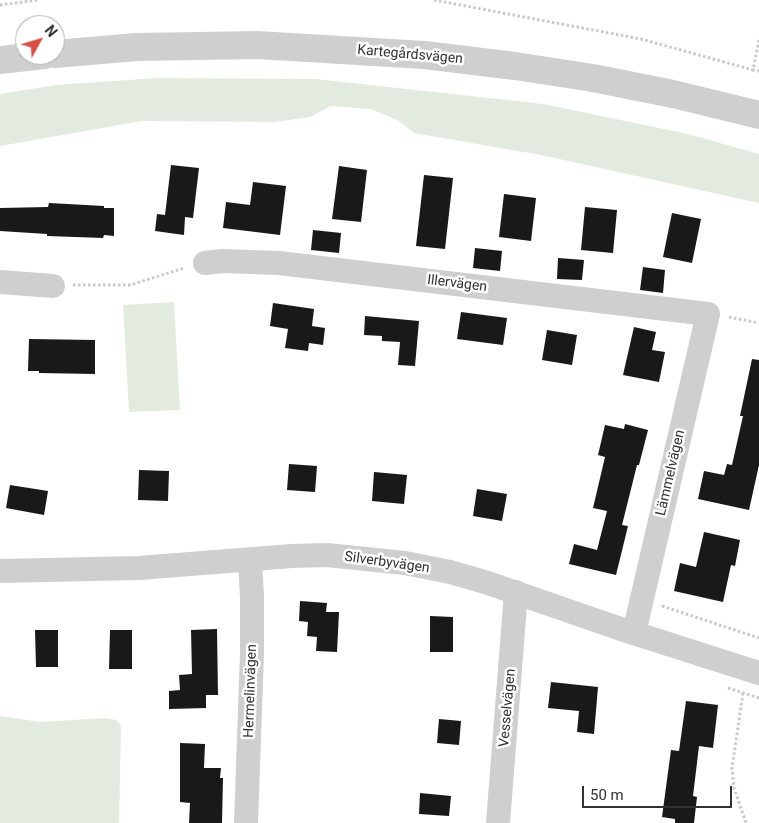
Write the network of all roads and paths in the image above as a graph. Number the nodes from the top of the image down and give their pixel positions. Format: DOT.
graph roads {
  1 [pos="38,0"];
  2 [pos="434,0"];
  3 [pos="0,5"];
  4 [pos="759,40"];
  5 [pos="65,53"];
  6 [pos="15,58"];
  7 [pos="0,60"];
  8 [pos="753,70"];
  9 [pos="759,71"];
  10 [pos="759,115"];
  11 [pos="205,263"];
  12 [pos="0,282"];
  13 [pos="52,286"];
  14 [pos="708,314"];
  15 [pos="759,323"];
  16 [pos="250,560"];
  17 [pos="0,571"];
  18 [pos="516,592"];
  19 [pos="642,600"];
  20 [pos="634,633"];
  21 [pos="759,638"];
  22 [pos="759,672"];
  23 [pos="743,693"];
  24 [pos="246,823"];
  25 [pos="498,823"];
  26 [pos="746,823"];
  1 -- 3 [label="path"];
  2 -- 8 [label="path"];
  4 -- 8 [label="path"];
  5 -- 10 [label="street, Kartegårdsvägen"];
  6 -- 7 [label="street"];
  8 -- 9 [label="path"];
  11 -- 13 [label="path"];
  11 -- 14 [label="street, Illervägen"];
  12 -- 13 [label="street"];
  14 -- 15 [label="path"];
  14 -- 19 [label="street, Lämmelvägen"];
  16 -- 17 [label="street, Silverbyvägen"];
  16 -- 18 [label="street, Silverbyvägen"];
  16 -- 24 [label="street, Hermelinvägen"];
  18 -- 20 [label="street, Silverbyvägen"];
  18 -- 25 [label="street, Vesselvägen"];
  19 -- 20 [label="street, Lämmelvägen"];
  19 -- 21 [label="path"];
  20 -- 22 [label="street, Silverbyvägen"];
  23 -- 26 [label="path"];
}
